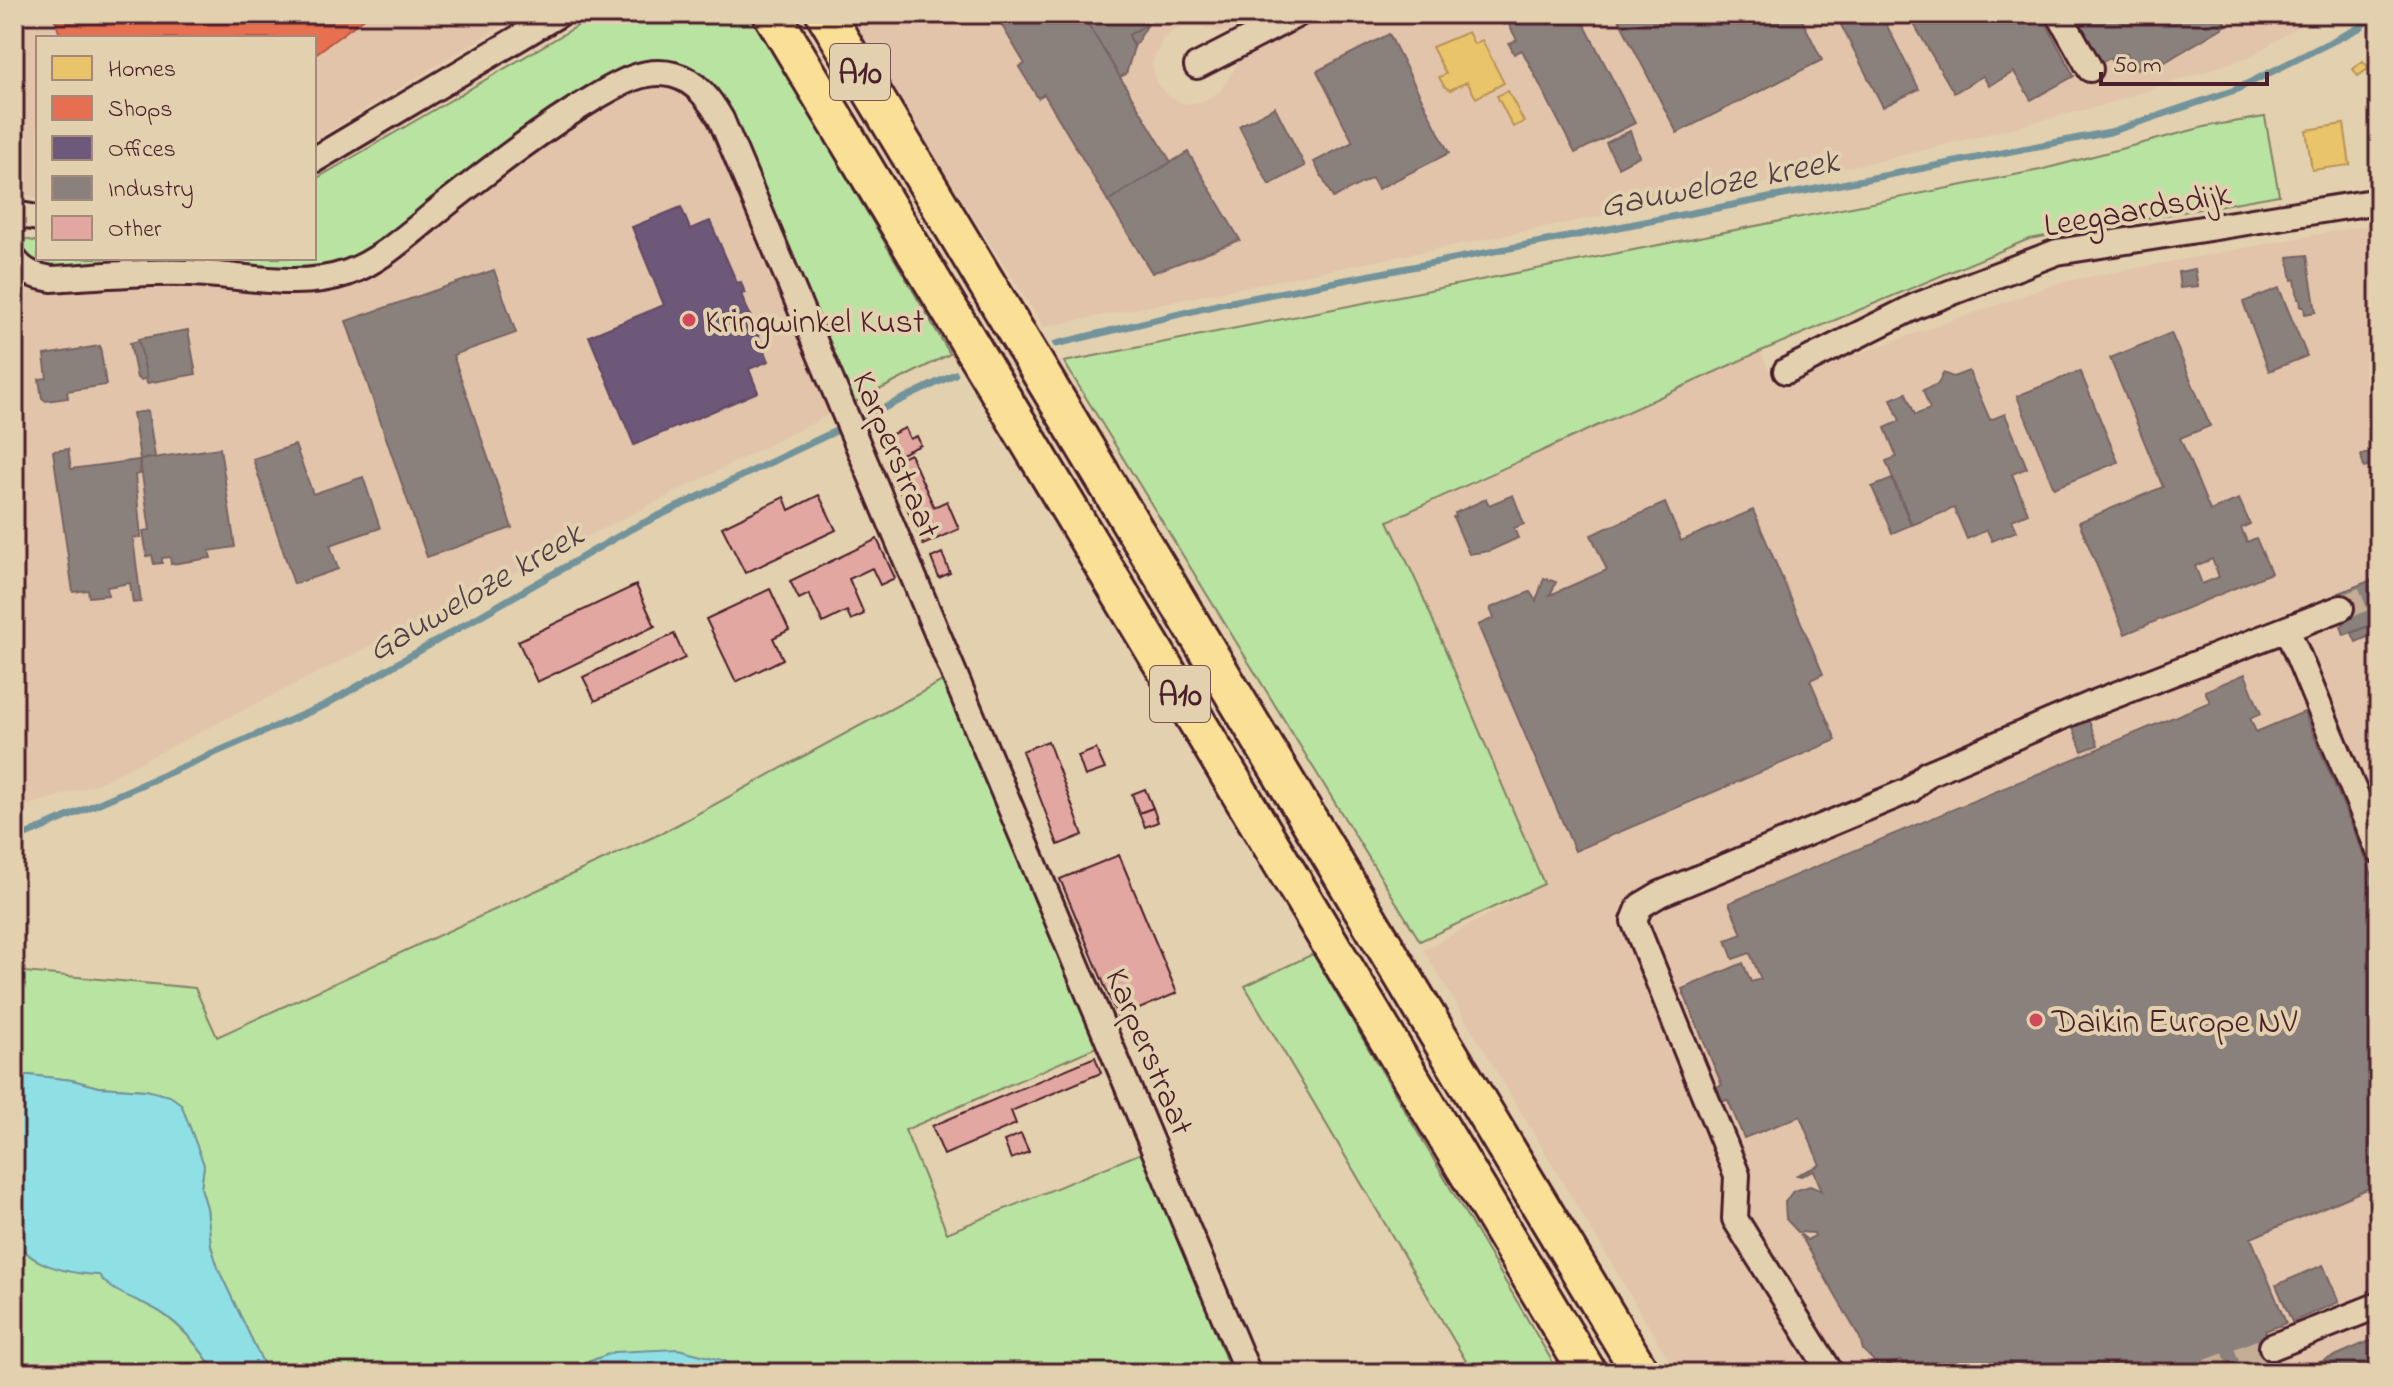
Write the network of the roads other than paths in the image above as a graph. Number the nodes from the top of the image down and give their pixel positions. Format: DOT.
graph roads {
  1 [pos="559,14"];
  2 [pos="772,14"];
  3 [pos="825,14"];
  4 [pos="1298,14"];
  5 [pos="2059,14"];
  6 [pos="1197,66"];
  7 [pos="2090,69"];
  8 [pos="316,159"];
  9 [pos="2379,201"];
  10 [pos="14,214"];
  11 [pos="36,218"];
  12 [pos="14,259"];
  13 [pos="1786,371"];
  14 [pos="2341,608"];
  15 [pos="2287,629"];
  16 [pos="2379,851"];
  17 [pos="2379,1305"];
  18 [pos="2272,1347"];
  19 [pos="1248,1373"];
  20 [pos="1588,1373"];
  21 [pos="1641,1373"];
  22 [pos="1831,1373"];
  1 -- 8 [label="street"];
  2 -- 20 [label="highway, A10"];
  3 -- 21 [label="highway, A10"];
  4 -- 6 [label="street"];
  5 -- 7 [label="street"];
  9 -- 13 [label="street, Leegaardsdijk"];
  10 -- 11 [label="street"];
  12 -- 19 [label="street, Karperstraat"];
  14 -- 15 [label="street"];
  15 -- 16 [label="street"];
  15 -- 22 [label="street"];
  17 -- 18 [label="street"];
}
